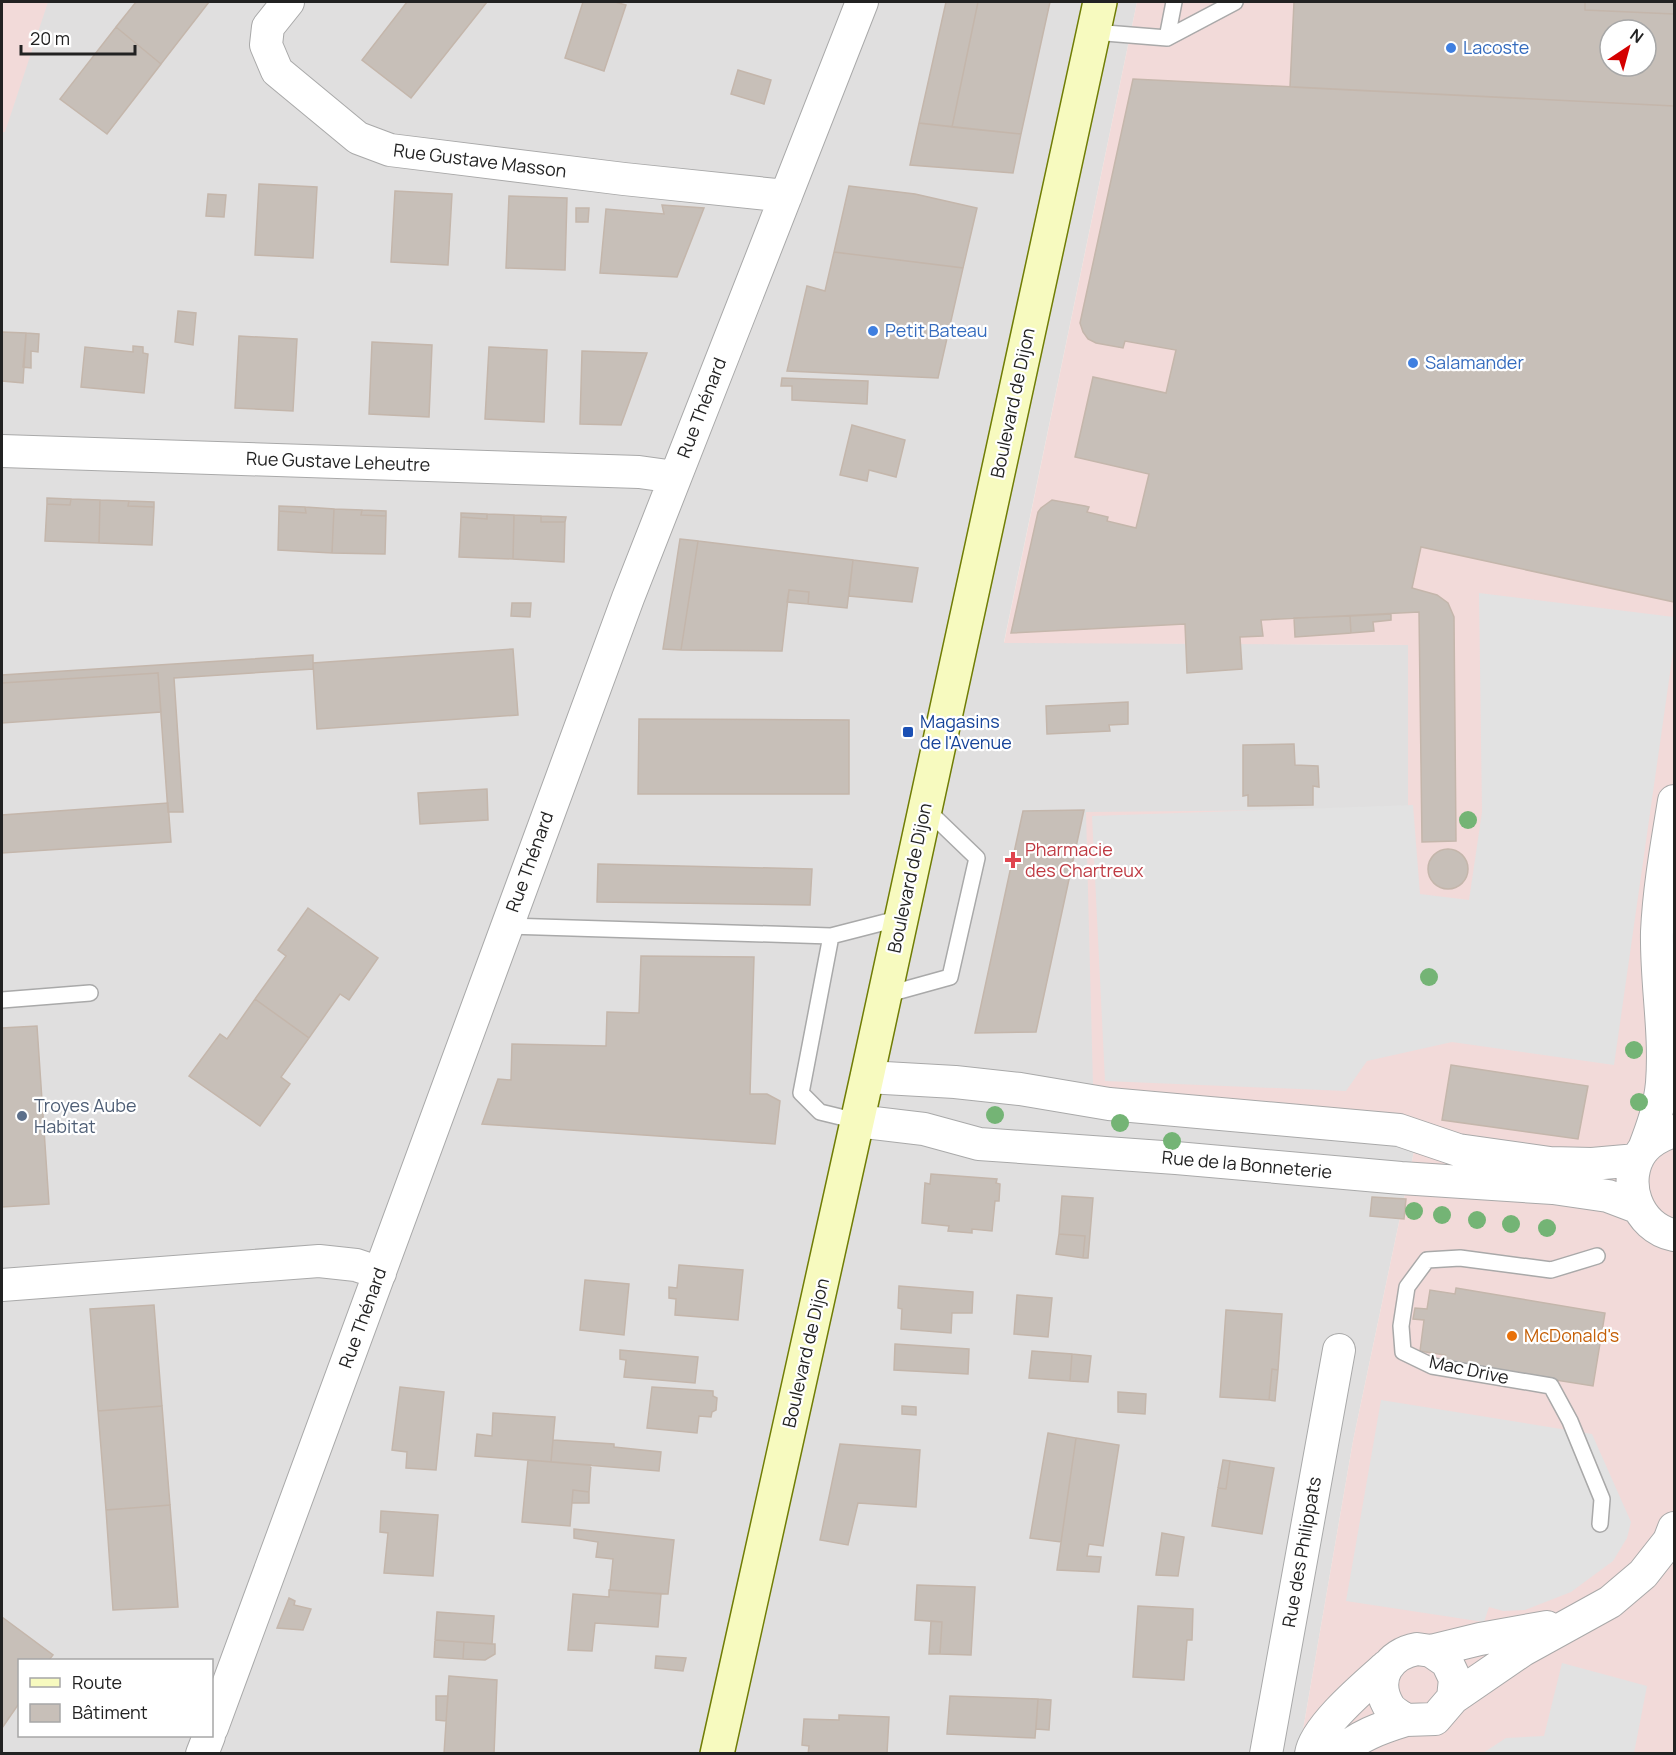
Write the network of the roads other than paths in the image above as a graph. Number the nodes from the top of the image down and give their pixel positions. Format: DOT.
graph roads {
  1 [pos="288,2"];
  2 [pos="862,2"];
  3 [pos="1174,2"];
  4 [pos="1235,2"];
  5 [pos="1096,17"];
  6 [pos="1167,38"];
  7 [pos="786,196"];
  8 [pos="2,450"];
  9 [pos="675,477"];
  10 [pos="1674,801"];
  11 [pos="925,809"];
  12 [pos="901,918"];
  13 [pos="507,926"];
  14 [pos="831,936"];
  15 [pos="90,993"];
  16 [pos="885,995"];
  17 [pos="2,1000"];
  18 [pos="867,1077"];
  19 [pos="857,1121"];
  20 [pos="1674,1131"];
  21 [pos="1640,1154"];
  22 [pos="1637,1207"];
  23 [pos="1674,1235"];
  24 [pos="1597,1256"];
  25 [pos="380,1273"];
  26 [pos="2,1285"];
  27 [pos="1339,1350"];
  28 [pos="1600,1524"];
  29 [pos="1674,1528"];
  30 [pos="1575,1622"];
  31 [pos="1431,1651"];
  32 [pos="1387,1666"];
  33 [pos="1453,1698"];
  34 [pos="1406,1720"];
  35 [pos="213,1725"];
  36 [pos="209,1737"];
  37 [pos="202,1754"];
  38 [pos="717,1754"];
  39 [pos="1266,1754"];
  40 [pos="1311,1754"];
  41 [pos="1338,1754"];
  1 -- 7 [label="street, Rue Gustave Masson"];
  2 -- 7 [label="street, Rue Thénard"];
  3 -- 6 [label="lane"];
  4 -- 6 [label="lane"];
  5 -- 6 [label="lane"];
  5 -- 11 [label="main road, Boulevard de Dijon"];
  7 -- 9 [label="street, Rue Thénard"];
  8 -- 9 [label="street, Rue Gustave Leheutre"];
  9 -- 13 [label="street, Rue Thénard"];
  10 -- 21 [label="street"];
  11 -- 12 [label="main road, Boulevard de Dijon"];
  11 -- 16 [label="lane"];
  12 -- 14 [label="lane"];
  12 -- 16 [label="main road, Boulevard de Dijon"];
  13 -- 14 [label="lane"];
  13 -- 25 [label="street, Rue Thénard"];
  14 -- 19 [label="lane"];
  15 -- 17 [label="lane"];
  16 -- 18 [label="main road, Boulevard de Dijon"];
  18 -- 19 [label="main road, Boulevard de Dijon"];
  18 -- 21 [label="street"];
  19 -- 22 [label="street, Rue de la Bonneterie"];
  19 -- 38 [label="main road, Boulevard de Dijon"];
  20 -- 21 [label="street"];
  21 -- 22 [label="street"];
  22 -- 23 [label="street"];
  24 -- 28 [label="lane, Mac Drive"];
  25 -- 26 [label="street"];
  25 -- 35 [label="street, Rue Thénard"];
  27 -- 39 [label="street, Rue des Philippats"];
  29 -- 30 [label="street"];
  30 -- 31 [label="street"];
  30 -- 33 [label="street"];
  31 -- 32 [label="street"];
  31 -- 33 [label="street"];
  32 -- 34 [label="street"];
  32 -- 40 [label="street"];
  33 -- 34 [label="street"];
  34 -- 41 [label="street"];
  36 -- 37 [label="street"];
}
